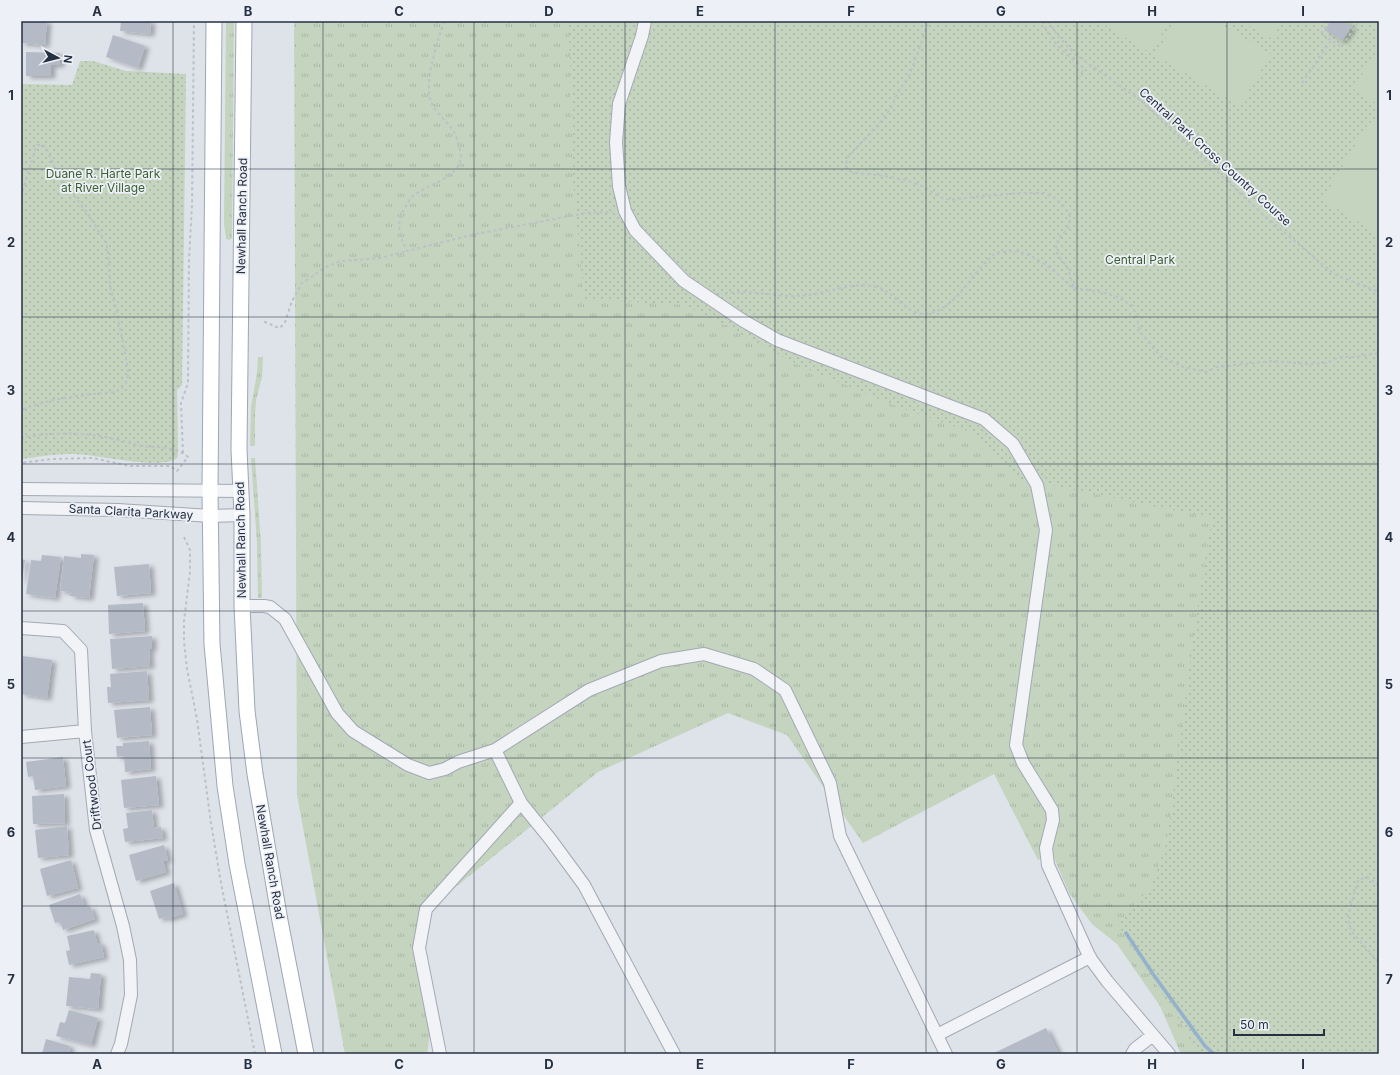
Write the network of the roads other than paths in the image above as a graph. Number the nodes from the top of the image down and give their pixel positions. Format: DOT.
graph roads {
  1 [pos="214,21"];
  2 [pos="244,21"];
  3 [pos="645,21"];
  4 [pos="21,489"];
  5 [pos="210,491"];
  6 [pos="241,491"];
  7 [pos="21,508"];
  8 [pos="242,515"];
  9 [pos="211,516"];
  10 [pos="242,606"];
  11 [pos="21,628"];
  12 [pos="85,731"];
  13 [pos="21,737"];
  14 [pos="495,750"];
  15 [pos="521,803"];
  16 [pos="1090,957"];
  17 [pos="937,1035"];
  18 [pos="1153,1035"];
  19 [pos="117,1054"];
  20 [pos="274,1054"];
  21 [pos="306,1054"];
  22 [pos="440,1054"];
  23 [pos="674,1054"];
  24 [pos="946,1054"];
  25 [pos="1132,1054"];
  26 [pos="1169,1054"];
  1 -- 5 [label="main road"];
  2 -- 6 [label="main road, Newhall Ranch Road"];
  3 -- 16 [label="street"];
  4 -- 5 [label="street, Santa Clarita Parkway"];
  5 -- 6 [label="street, Santa Clarita Parkway"];
  5 -- 9 [label="main road"];
  6 -- 8 [label="main road, Newhall Ranch Road"];
  7 -- 9 [label="street, Santa Clarita Parkway"];
  8 -- 9 [label="street, Santa Clarita Parkway"];
  8 -- 10 [label="main road, Newhall Ranch Road"];
  9 -- 20 [label="main road"];
  10 -- 14 [label="street"];
  10 -- 21 [label="main road, Newhall Ranch Road"];
  11 -- 12 [label="street, Driftwood Court"];
  12 -- 13 [label="street"];
  12 -- 19 [label="street, Driftwood Court"];
  14 -- 15 [label="street"];
  14 -- 17 [label="street"];
  15 -- 22 [label="street"];
  15 -- 23 [label="street"];
  16 -- 17 [label="street"];
  16 -- 18 [label="street"];
  17 -- 24 [label="street"];
  18 -- 25 [label="street"];
  18 -- 26 [label="street"];
}
